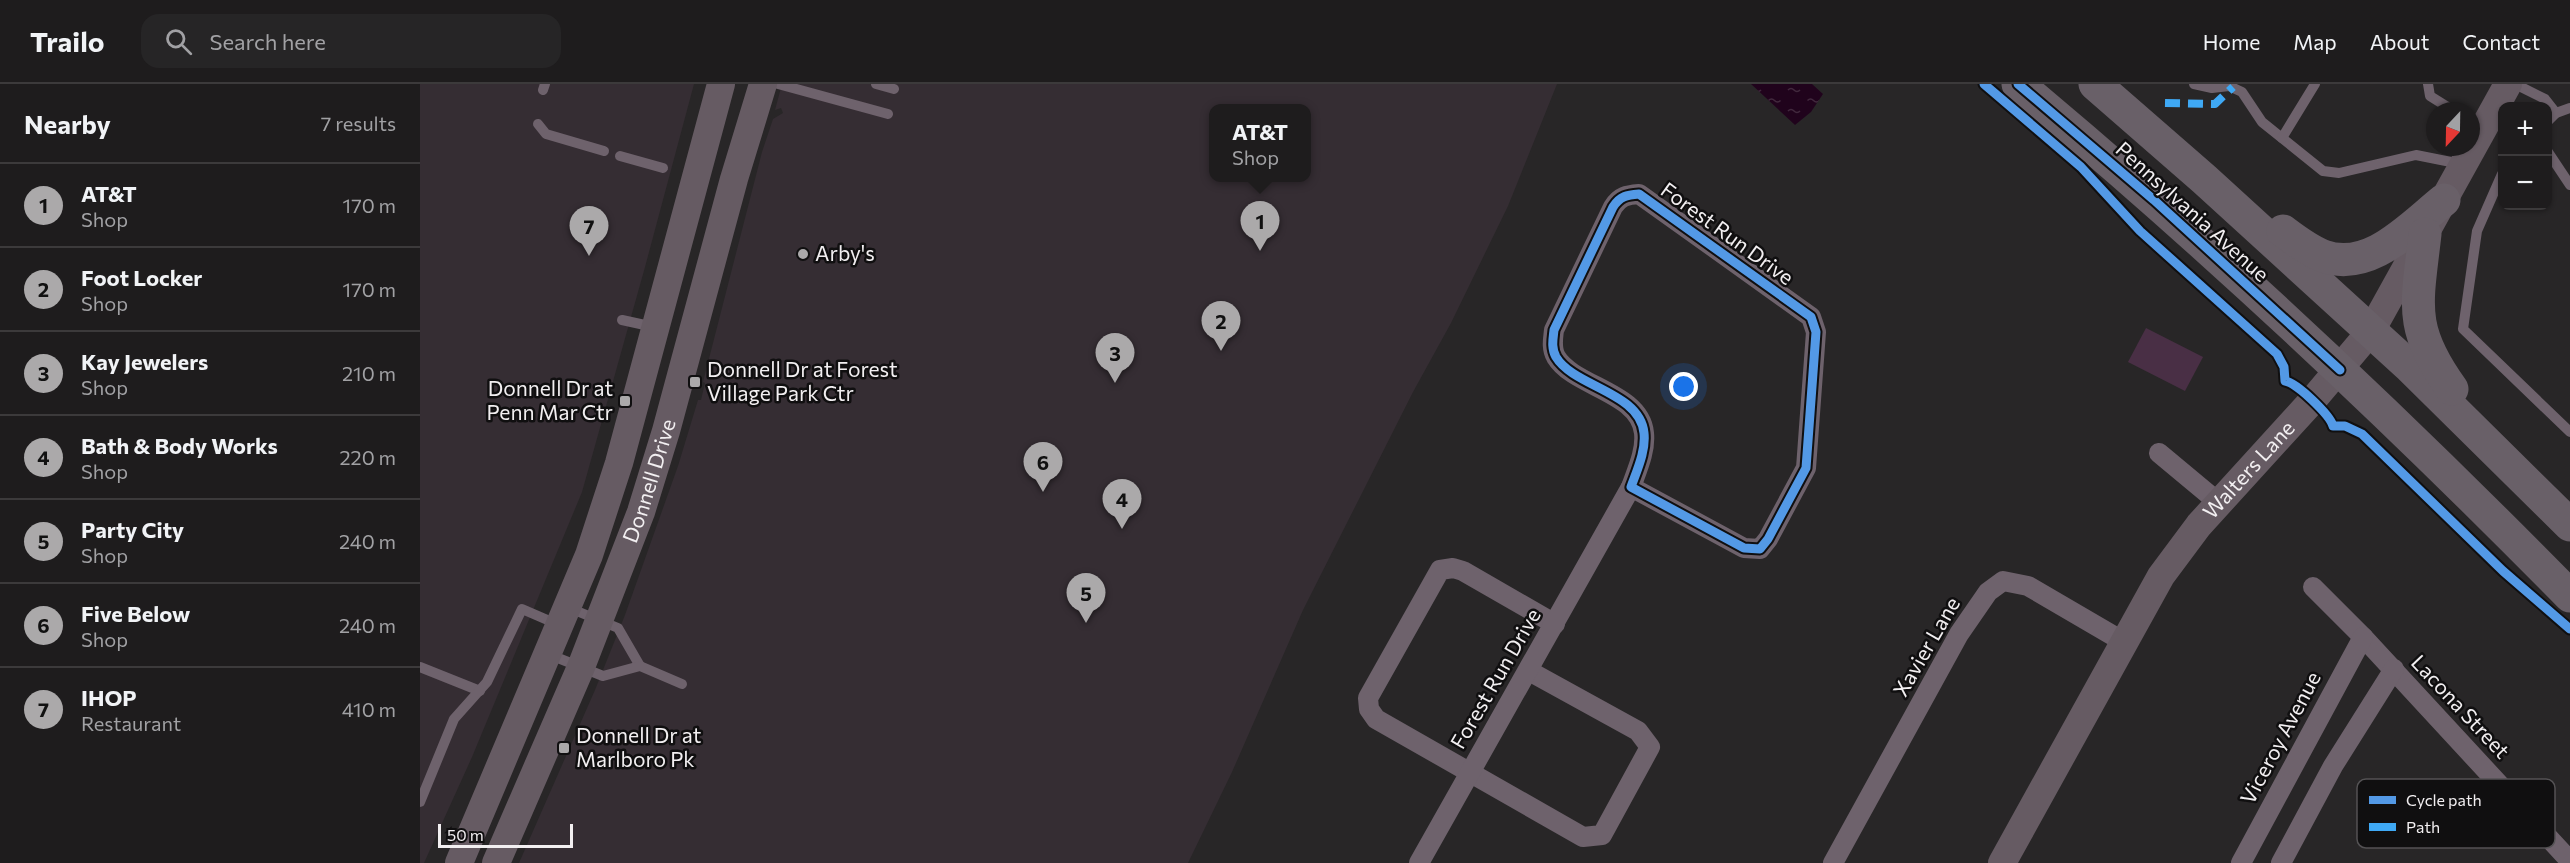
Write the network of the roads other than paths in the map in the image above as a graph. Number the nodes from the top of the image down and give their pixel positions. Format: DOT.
graph roads {
  1 [pos="720,84"];
  2 [pos="763,84"];
  3 [pos="778,84"];
  4 [pos="876,84"];
  5 [pos="2018,84"];
  6 [pos="2095,84"];
  7 [pos="2194,84"];
  8 [pos="2315,84"];
  9 [pos="2428,84"];
  10 [pos="2508,84"];
  11 [pos="2515,84"];
  12 [pos="2245,88"];
  13 [pos="894,89"];
  14 [pos="2440,102"];
  15 [pos="2546,102"];
  16 [pos="2570,108"];
  17 [pos="888,114"];
  18 [pos="2552,117"];
  19 [pos="2480,121"];
  20 [pos="538,124"];
  21 [pos="2282,138"];
  22 [pos="604,151"];
  23 [pos="620,156"];
  24 [pos="2467,156"];
  25 [pos="2550,156"];
  26 [pos="2464,164"];
  27 [pos="663,168"];
  28 [pos="2204,179"];
  29 [pos="2498,183"];
  30 [pos="2570,185"];
  31 [pos="2444,200"];
  32 [pos="2425,234"];
  33 [pos="622,320"];
  34 [pos="655,327"];
  35 [pos="2371,332"];
  36 [pos="2340,370"];
  37 [pos="2570,432"];
  38 [pos="2159,453"];
  39 [pos="2500,456"];
  40 [pos="1631,487"];
  41 [pos="2219,503"];
  42 [pos="2570,525"];
  43 [pos="2313,587"];
  44 [pos="2570,596"];
  45 [pos="564,616"];
  46 [pos="599,621"];
  47 [pos="1555,624"];
  48 [pos="2363,637"];
  49 [pos="2124,642"];
  50 [pos="548,654"];
  51 [pos="640,666"];
  52 [pos="420,667"];
  53 [pos="580,667"];
  54 [pos="2394,669"];
  55 [pos="1529,671"];
  56 [pos="682,684"];
  57 [pos="480,691"];
  58 [pos="1470,771"];
  59 [pos="2495,779"];
  60 [pos="420,802"];
  61 [pos="2555,845"];
  62 [pos="2570,861"];
  63 [pos="459,863"];
  64 [pos="496,863"];
  65 [pos="1419,863"];
  66 [pos="1833,863"];
  67 [pos="2002,863"];
  68 [pos="2241,863"];
  69 [pos="2281,863"];
  1 -- 34 [label="street, Donnell Drive"];
  2 -- 46 [label="street, Donnell Drive"];
  3 -- 17 [label="lane"];
  4 -- 13 [label="lane"];
  5 -- 36 [label="highway, Pennsylvania Avenue"];
  6 -- 28 [label="highway, Pennsylvania Avenue"];
  7 -- 12 [label="lane"];
  8 -- 21 [label="lane"];
  9 -- 14 [label="lane"];
  10 -- 19 [label="street, Walters Lane"];
  11 -- 15 [label="lane"];
  12 -- 21 [label="lane"];
  16 -- 18 [label="lane"];
  20 -- 22 [label="lane"];
  21 -- 26 [label="lane"];
  23 -- 27 [label="lane"];
  24 -- 26 [label="street, Walters Lane"];
  25 -- 30 [label="lane"];
  26 -- 31 [label="street, Walters Lane"];
  28 -- 31 [label="highway"];
  28 -- 35 [label="highway, Pennsylvania Avenue"];
  29 -- 37 [label="lane"];
  31 -- 32 [label="street, Walters Lane"];
  32 -- 35 [label="street, Walters Lane"];
  32 -- 39 [label="highway"];
  33 -- 34 [label="lane"];
  34 -- 45 [label="street, Donnell Drive"];
  35 -- 36 [label="street, Walters Lane"];
  35 -- 39 [label="highway, Pennsylvania Avenue"];
  36 -- 41 [label="street, Walters Lane"];
  36 -- 44 [label="highway, Pennsylvania Avenue"];
  38 -- 41 [label="street"];
  39 -- 42 [label="highway, Pennsylvania Avenue"];
  40 -- 40 [label="street, Forest Run Drive"];
  40 -- 47 [label="street, Forest Run Drive"];
  41 -- 49 [label="street, Walters Lane"];
  43 -- 48 [label="street, Lacona Street"];
  45 -- 46 [label="lane"];
  45 -- 50 [label="street, Donnell Drive"];
  45 -- 57 [label="lane"];
  46 -- 51 [label="lane"];
  46 -- 53 [label="street, Donnell Drive"];
  47 -- 55 [label="street, Forest Run Drive"];
  47 -- 58 [label="street"];
  48 -- 54 [label="street, Lacona Street"];
  48 -- 68 [label="street, Viceroy Avenue"];
  49 -- 66 [label="street, Xavier Lane"];
  49 -- 67 [label="street, Walters Lane"];
  50 -- 53 [label="lane"];
  50 -- 63 [label="street, Donnell Drive"];
  51 -- 53 [label="lane"];
  51 -- 56 [label="lane"];
  52 -- 57 [label="lane"];
  53 -- 64 [label="street, Donnell Drive"];
  54 -- 59 [label="street, Lacona Street"];
  54 -- 69 [label="street"];
  55 -- 58 [label="street, Forest Run Drive"];
  55 -- 58 [label="street"];
  57 -- 60 [label="lane"];
  58 -- 65 [label="street, Forest Run Drive"];
  61 -- 62 [label="street, Lacona Street"];
}
